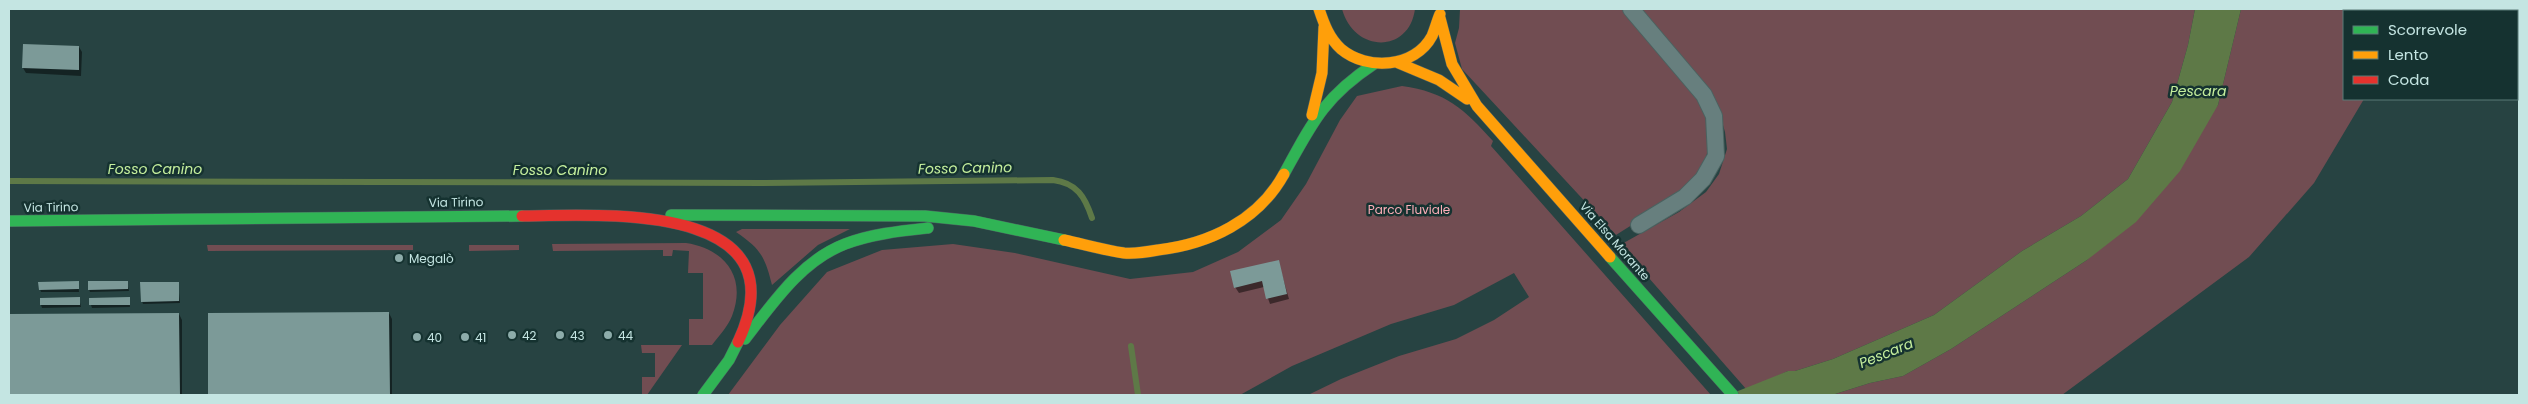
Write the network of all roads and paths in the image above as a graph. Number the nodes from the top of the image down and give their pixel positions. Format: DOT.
graph roads {
  1 [pos="1319,9"];
  2 [pos="1631,9"];
  3 [pos="1440,13"];
  4 [pos="1324,28"];
  5 [pos="1396,62"];
  6 [pos="1374,64"];
  7 [pos="1477,106"];
  8 [pos="1300,142"];
  9 [pos="622,215"];
  10 [pos="9,221"];
  11 [pos="974,221"];
  12 [pos="1639,225"];
  13 [pos="732,355"];
  14 [pos="703,395"];
  15 [pos="1733,395"];
  1 -- 4 [label="street"];
  2 -- 12 [label="street"];
  3 -- 5 [label="street"];
  3 -- 7 [label="street, Via Elsa Morante"];
  4 -- 6 [label="street"];
  4 -- 8 [label="street"];
  5 -- 6 [label="street"];
  5 -- 7 [label="street, Via Elsa Morante"];
  6 -- 8 [label="street"];
  7 -- 15 [label="street, Via Elsa Morante"];
  8 -- 11 [label="street"];
  9 -- 10 [label="street, Via Tirino"];
  9 -- 11 [label="street"];
  9 -- 13 [label="street, Via Tirino"];
  11 -- 13 [label="street"];
  13 -- 14 [label="street, Via Tirino"];
}
